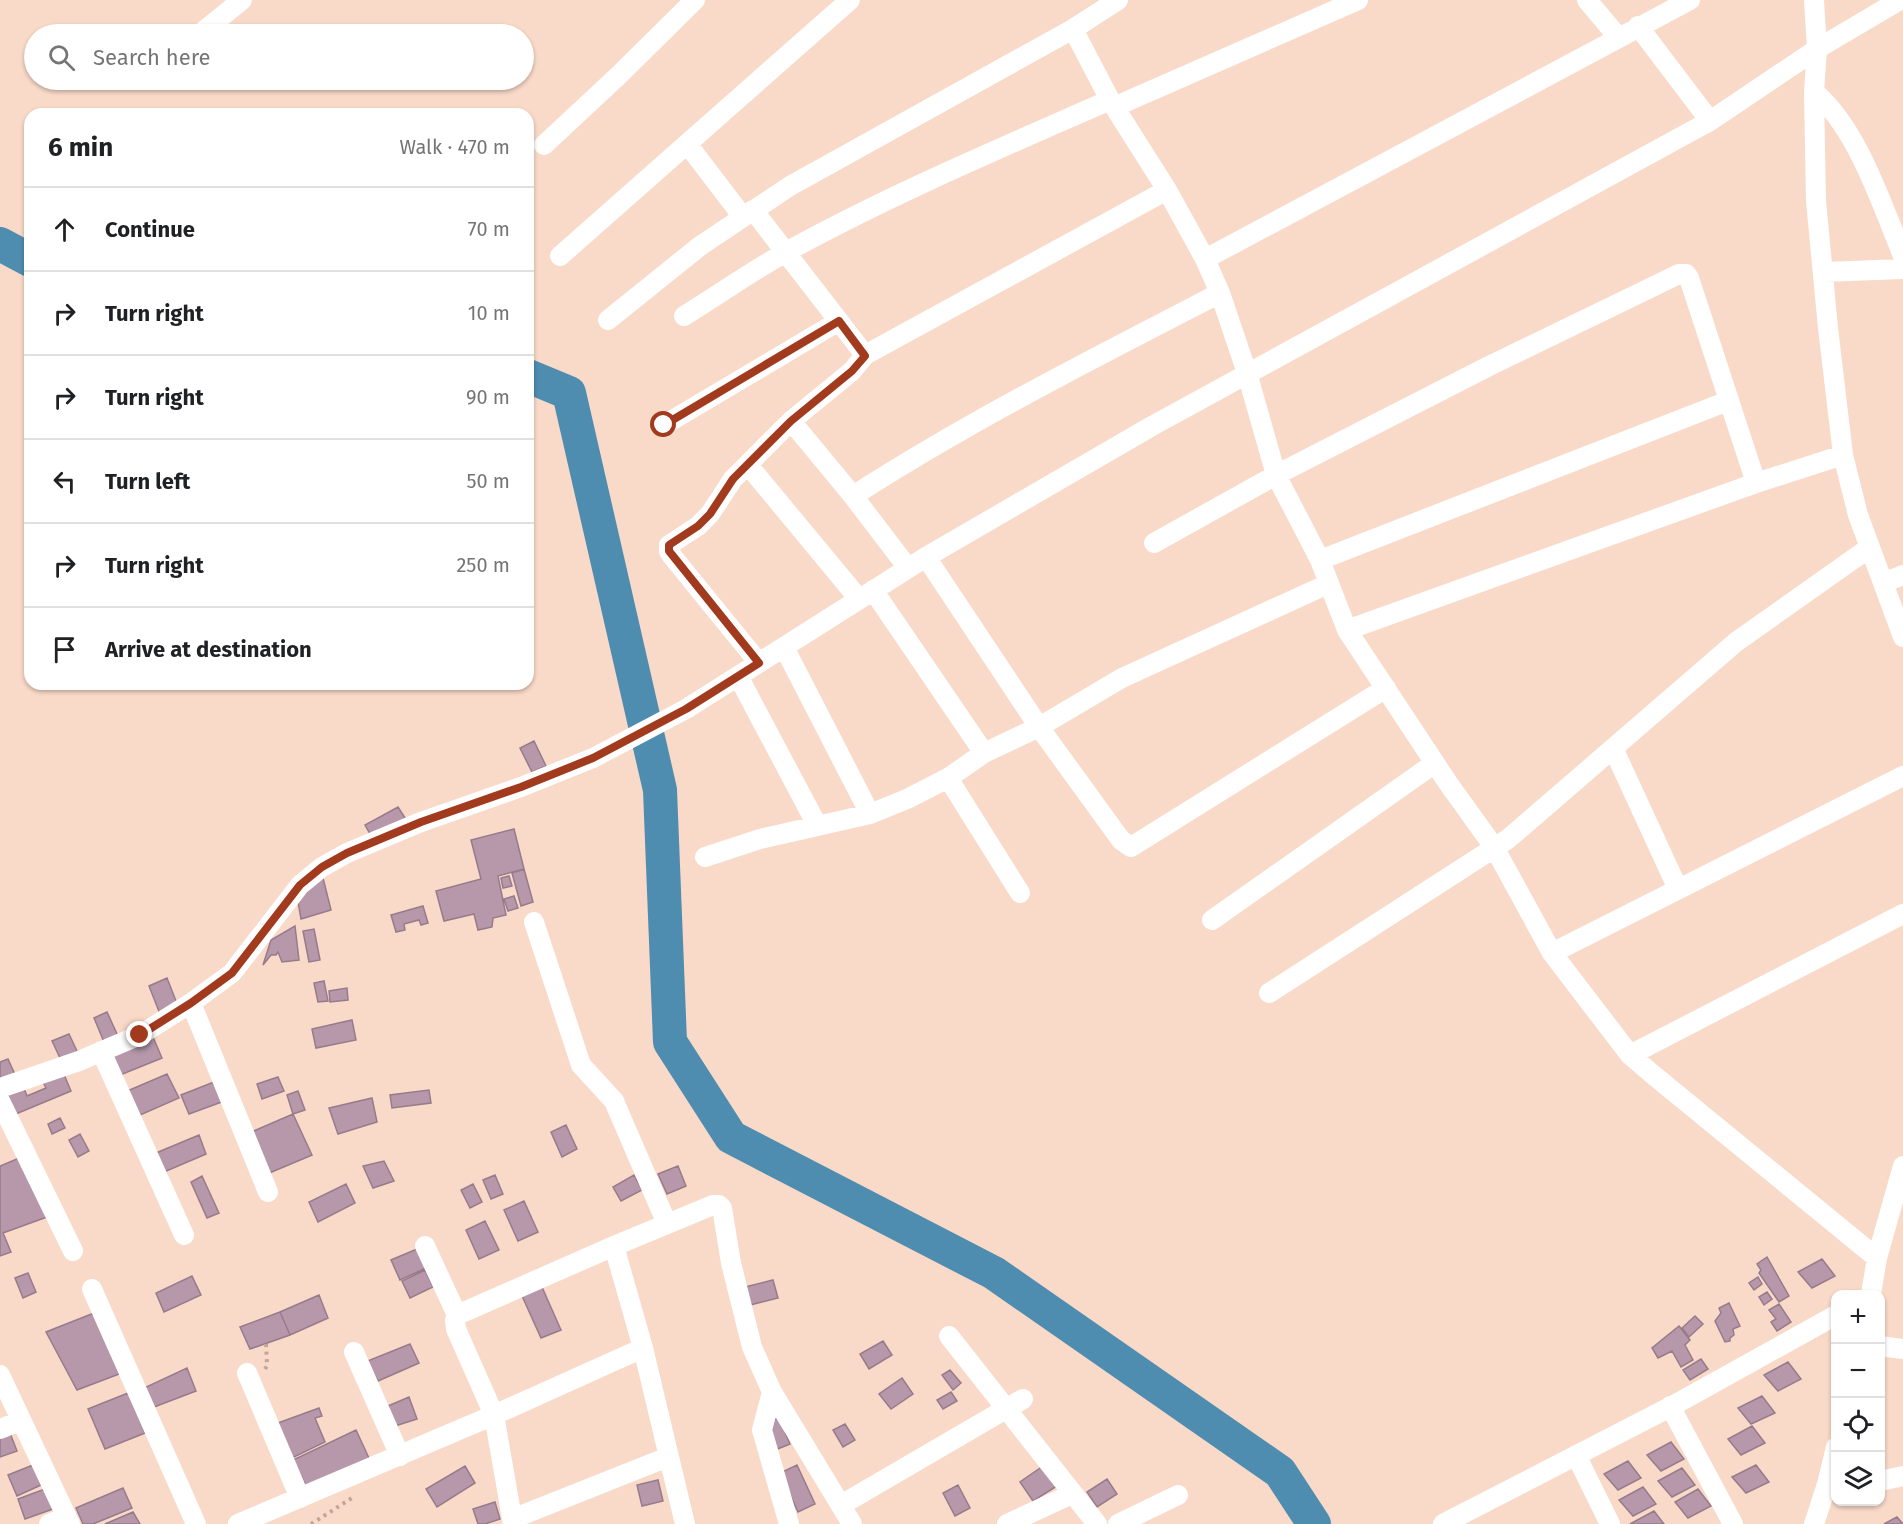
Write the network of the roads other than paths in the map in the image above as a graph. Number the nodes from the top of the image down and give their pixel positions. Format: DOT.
graph roads {
  1 [pos="242,0"];
  2 [pos="695,0"];
  3 [pos="850,0"];
  4 [pos="1118,0"];
  5 [pos="1358,0"];
  6 [pos="1587,0"];
  7 [pos="1690,0"];
  8 [pos="1814,0"];
  9 [pos="1900,0"];
  10 [pos="1092,7"];
  11 [pos="212,24"];
  12 [pos="1638,26"];
  13 [pos="1073,29"];
  14 [pos="1618,37"];
  15 [pos="1817,49"];
  16 [pos="1814,92"];
  17 [pos="1112,104"];
  18 [pos="1710,121"];
  19 [pos="544,145"];
  20 [pos="688,145"];
  21 [pos="1167,190"];
  22 [pos="748,214"];
  23 [pos="786,252"];
  24 [pos="560,256"];
  25 [pos="1903,256"];
  26 [pos="1205,259"];
  27 [pos="1903,268"];
  28 [pos="1822,272"];
  29 [pos="1220,292"];
  30 [pos="684,316"];
  31 [pos="608,320"];
  32 [pos="839,321"];
  33 [pos="865,356"];
  34 [pos="1247,374"];
  35 [pos="1728,401"];
  36 [pos="791,421"];
  37 [pos="664,425"];
  38 [pos="1843,454"];
  39 [pos="748,465"];
  40 [pos="1276,475"];
  41 [pos="1755,483"];
  42 [pos="853,496"];
  43 [pos="1154,543"];
  44 [pos="1869,548"];
  45 [pos="926,557"];
  46 [pos="1320,560"];
  47 [pos="908,568"];
  48 [pos="1903,575"];
  49 [pos="1883,583"];
  50 [pos="1328,584"];
  51 [pos="866,595"];
  52 [pos="1347,630"];
  53 [pos="1903,637"];
  54 [pos="784,646"];
  55 [pos="759,663"];
  56 [pos="738,676"];
  57 [pos="1386,688"];
  58 [pos="1039,727"];
  59 [pos="1613,748"];
  60 [pos="984,753"];
  61 [pos="1435,763"];
  62 [pos="1903,776"];
  63 [pos="948,778"];
  64 [pos="870,814"];
  65 [pos="817,825"];
  66 [pos="1494,847"];
  67 [pos="705,857"];
  68 [pos="1678,890"];
  69 [pos="1020,893"];
  70 [pos="1903,914"];
  71 [pos="1212,920"];
  72 [pos="534,922"];
  73 [pos="1552,953"];
  74 [pos="1269,993"];
  75 [pos="191,1003"];
  76 [pos="101,1051"];
  77 [pos="1630,1055"];
  78 [pos="0,1088"];
  79 [pos="0,1101"];
  80 [pos="1903,1166"];
  81 [pos="268,1192"];
  82 [pos="667,1224"];
  83 [pos="184,1235"];
  84 [pos="425,1246"];
  85 [pos="614,1246"];
  86 [pos="73,1251"];
  87 [pos="1877,1258"];
  88 [pos="92,1289"];
  89 [pos="1872,1290"];
  90 [pos="457,1315"];
  91 [pos="1831,1318"];
  92 [pos="949,1336"];
  93 [pos="1885,1347"];
  94 [pos="643,1348"];
  95 [pos="1903,1349"];
  96 [pos="354,1352"];
  97 [pos="247,1373"];
  98 [pos="0,1375"];
  99 [pos="772,1392"];
  100 [pos="1023,1399"];
  101 [pos="1670,1406"];
  102 [pos="1006,1410"];
  103 [pos="494,1415"];
  104 [pos="20,1421"];
  105 [pos="0,1429"];
  106 [pos="1576,1455"];
  107 [pos="400,1456"];
  108 [pos="668,1457"];
  109 [pos="1903,1476"];
  110 [pos="1885,1480"];
  111 [pos="1831,1486"];
  112 [pos="1072,1494"];
  113 [pos="1178,1495"];
  114 [pos="300,1498"];
  115 [pos="841,1505"];
  116 [pos="1464,1520"];
  117 [pos="62,1522"];
  118 [pos="513,1522"];
  119 [pos="196,1524"];
  120 [pos="238,1524"];
  121 [pos="685,1524"];
  122 [pos="789,1524"];
  123 [pos="852,1524"];
  124 [pos="1007,1524"];
  125 [pos="1097,1524"];
  126 [pos="1118,1524"];
  127 [pos="1443,1524"];
  128 [pos="1610,1524"];
  129 [pos="1733,1524"];
  130 [pos="1814,1524"];
  1 -- 11 [label="street"];
  2 -- 19 [label="street"];
  3 -- 20 [label="street"];
  4 -- 10 [label="street"];
  5 -- 17 [label="street"];
  6 -- 14 [label="street"];
  7 -- 12 [label="street"];
  8 -- 15 [label="street"];
  9 -- 15 [label="street"];
  10 -- 13 [label="street"];
  12 -- 14 [label="street"];
  12 -- 18 [label="street"];
  13 -- 17 [label="street"];
  13 -- 22 [label="street"];
  14 -- 26 [label="street"];
  15 -- 16 [label="street"];
  15 -- 18 [label="street"];
  16 -- 25 [label="street"];
  16 -- 28 [label="street"];
  17 -- 21 [label="street"];
  17 -- 23 [label="street"];
  18 -- 34 [label="street"];
  20 -- 22 [label="street"];
  20 -- 24 [label="street"];
  21 -- 26 [label="street"];
  21 -- 33 [label="street"];
  22 -- 23 [label="street"];
  22 -- 31 [label="street"];
  23 -- 30 [label="street"];
  23 -- 32 [label="street"];
  26 -- 29 [label="street"];
  27 -- 28 [label="street"];
  28 -- 38 [label="street"];
  29 -- 34 [label="street"];
  29 -- 42 [label="street"];
  32 -- 33 [label="street"];
  32 -- 37 [label="street"];
  33 -- 36 [label="street"];
  34 -- 40 [label="street"];
  34 -- 45 [label="street"];
  35 -- 40 [label="street"];
  35 -- 41 [label="street"];
  35 -- 46 [label="street"];
  36 -- 39 [label="street"];
  36 -- 42 [label="street"];
  38 -- 41 [label="street"];
  38 -- 44 [label="street"];
  39 -- 51 [label="street"];
  39 -- 55 [label="street"];
  40 -- 43 [label="street"];
  40 -- 46 [label="street"];
  41 -- 52 [label="street"];
  42 -- 47 [label="street"];
  44 -- 49 [label="street"];
  44 -- 59 [label="street"];
  45 -- 47 [label="street"];
  45 -- 58 [label="street"];
  46 -- 50 [label="street"];
  47 -- 51 [label="street"];
  48 -- 49 [label="street"];
  49 -- 53 [label="street"];
  50 -- 52 [label="street"];
  50 -- 58 [label="street"];
  51 -- 54 [label="street"];
  51 -- 60 [label="street"];
  52 -- 57 [label="street"];
  54 -- 55 [label="street"];
  54 -- 64 [label="street"];
  55 -- 56 [label="street"];
  56 -- 65 [label="street"];
  56 -- 75 [label="street"];
  57 -- 58 [label="street"];
  57 -- 61 [label="street"];
  58 -- 60 [label="street"];
  59 -- 66 [label="street"];
  59 -- 68 [label="street"];
  60 -- 63 [label="street"];
  61 -- 66 [label="street"];
  61 -- 71 [label="street"];
  62 -- 68 [label="street"];
  63 -- 64 [label="street"];
  63 -- 69 [label="street"];
  64 -- 65 [label="street"];
  65 -- 67 [label="street"];
  66 -- 73 [label="street"];
  66 -- 74 [label="street"];
  68 -- 73 [label="street"];
  70 -- 77 [label="street"];
  72 -- 82 [label="street"];
  73 -- 77 [label="street"];
  75 -- 76 [label="street"];
  75 -- 81 [label="street"];
  76 -- 78 [label="street"];
  76 -- 83 [label="street"];
  77 -- 87 [label="street"];
  79 -- 86 [label="street"];
  80 -- 87 [label="street"];
  82 -- 85 [label="street"];
  82 -- 99 [label="street"];
  84 -- 90 [label="street"];
  85 -- 90 [label="street"];
  85 -- 94 [label="street"];
  87 -- 89 [label="street"];
  88 -- 119 [label="street"];
  90 -- 103 [label="street"];
  91 -- 101 [label="street"];
  92 -- 102 [label="street"];
  93 -- 95 [label="street"];
  94 -- 103 [label="street"];
  94 -- 108 [label="street"];
  96 -- 107 [label="street"];
  97 -- 114 [label="street"];
  98 -- 104 [label="street"];
  99 -- 115 [label="street"];
  99 -- 122 [label="street"];
  100 -- 102 [label="street"];
  101 -- 106 [label="street"];
  101 -- 129 [label="street"];
  102 -- 112 [label="street"];
  102 -- 115 [label="street"];
  103 -- 107 [label="street"];
  103 -- 118 [label="street"];
  104 -- 105 [label="street"];
  104 -- 117 [label="street"];
  106 -- 116 [label="street"];
  106 -- 128 [label="street"];
  107 -- 114 [label="street"];
  108 -- 118 [label="street"];
  108 -- 121 [label="street"];
  109 -- 110 [label="street"];
  111 -- 130 [label="street"];
  112 -- 124 [label="street"];
  112 -- 125 [label="street"];
  113 -- 126 [label="street"];
  114 -- 120 [label="street"];
  115 -- 123 [label="street"];
  116 -- 127 [label="street"];
}
